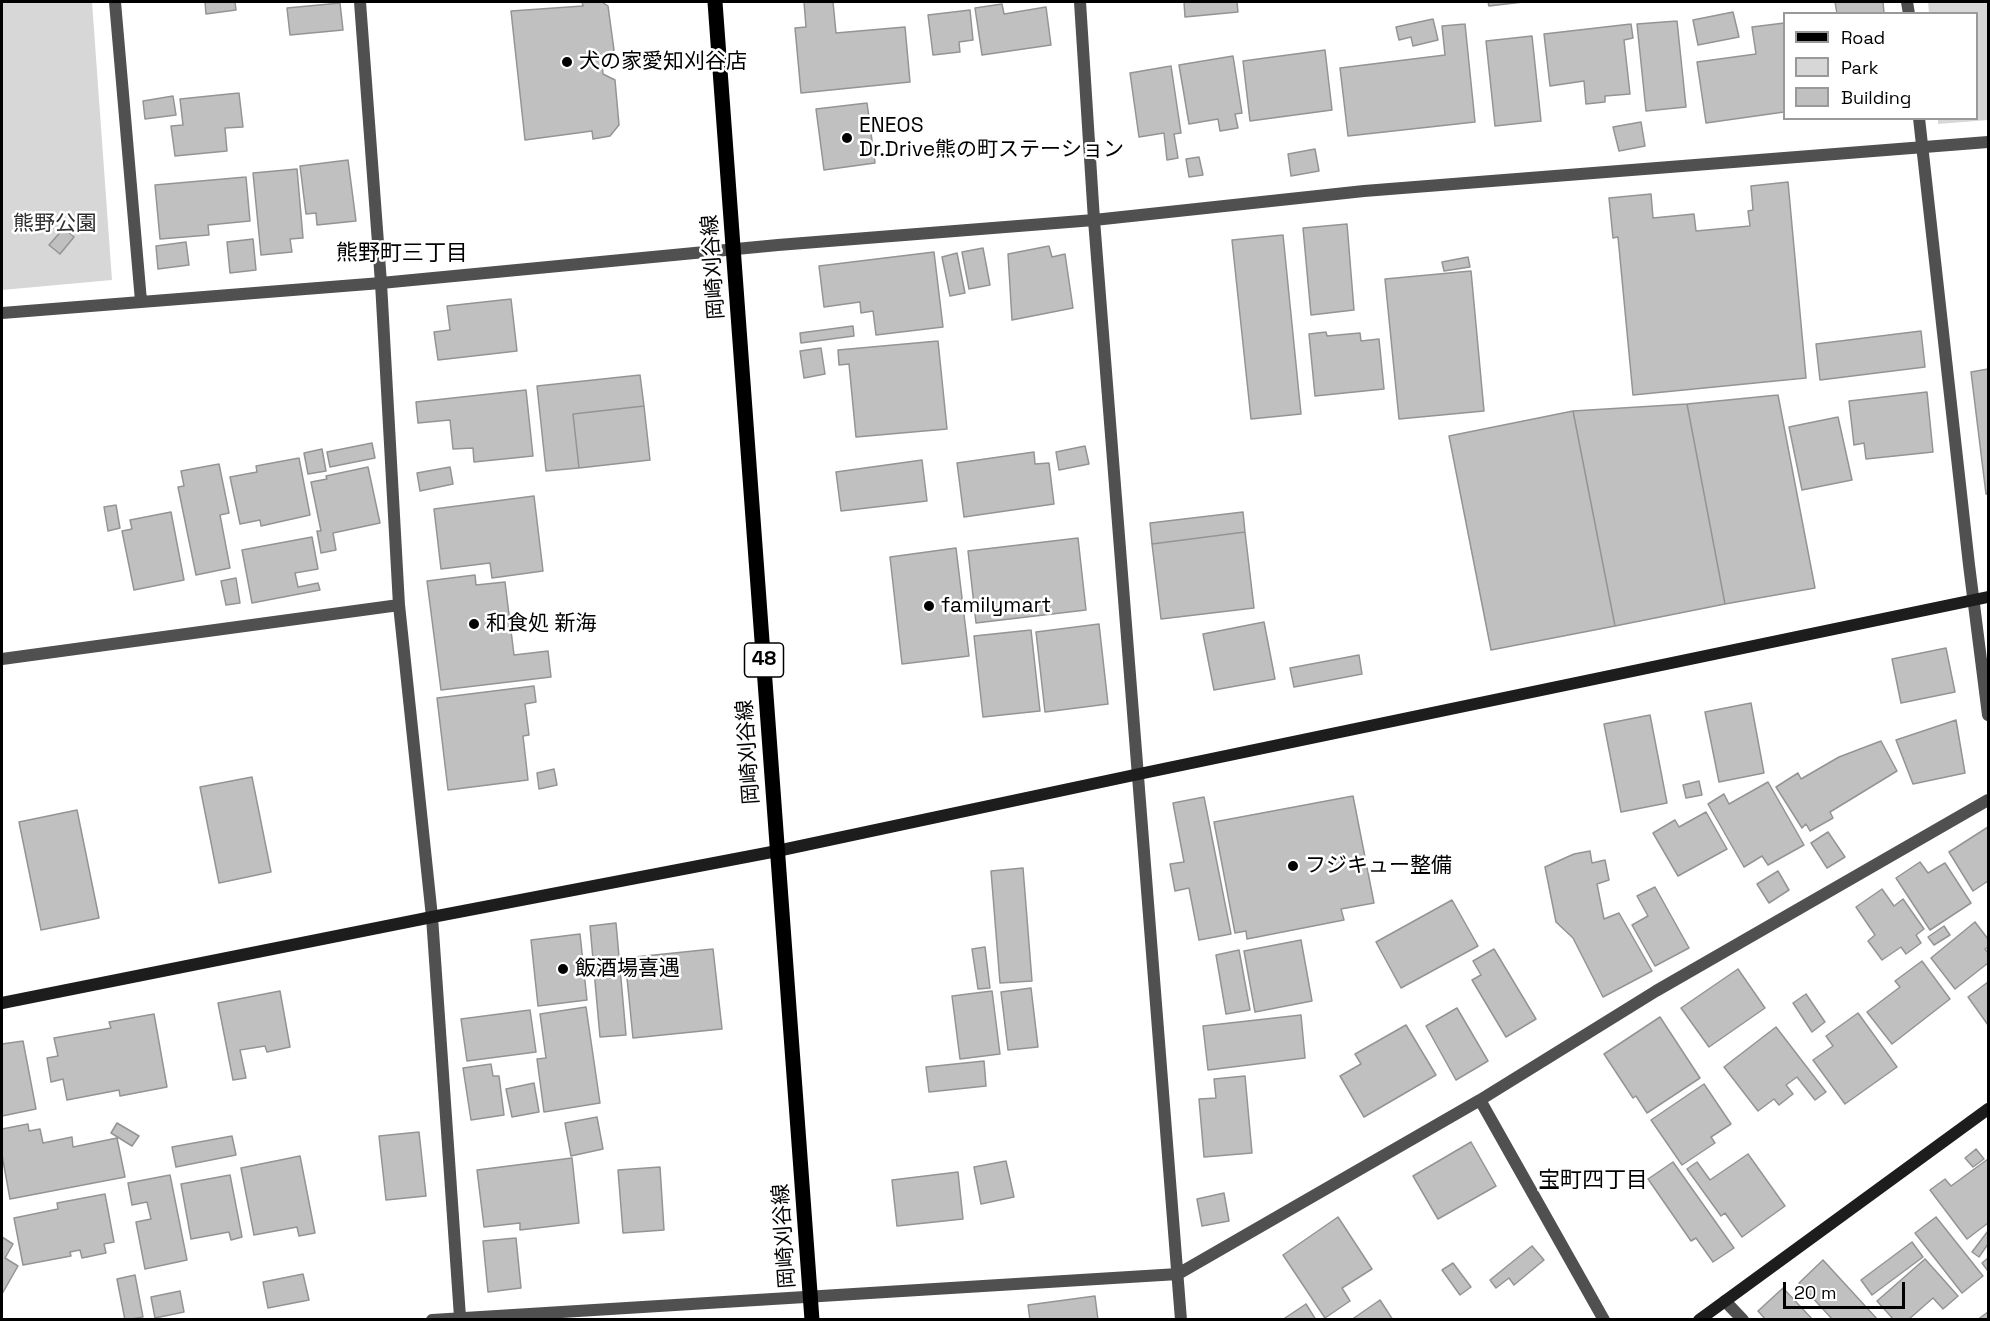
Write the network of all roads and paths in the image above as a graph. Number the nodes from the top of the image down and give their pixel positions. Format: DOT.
graph roads {
  1 [pos="116,2"];
  2 [pos="360,2"];
  3 [pos="715,2"];
  4 [pos="1080,2"];
  5 [pos="1919,120"];
  6 [pos="1989,142"];
  7 [pos="1922,148"];
  8 [pos="1095,220"];
  9 [pos="734,250"];
  10 [pos="381,283"];
  11 [pos="141,301"];
  12 [pos="2,313"];
  13 [pos="1989,597"];
  14 [pos="1974,600"];
  15 [pos="399,605"];
  16 [pos="2,659"];
  17 [pos="1989,715"];
  18 [pos="1139,774"];
  19 [pos="1989,800"];
  20 [pos="777,851"];
  21 [pos="432,916"];
  22 [pos="2,1003"];
  23 [pos="1480,1100"];
  24 [pos="1989,1109"];
  25 [pos="1178,1274"];
  26 [pos="811,1296"];
  27 [pos="1725,1301"];
  28 [pos="460,1317"];
  29 [pos="432,1320"];
  30 [pos="812,1320"];
  31 [pos="1181,1320"];
  32 [pos="1604,1320"];
  33 [pos="1699,1320"];
  34 [pos="1743,1320"];
  1 -- 11 [label="street"];
  2 -- 10 [label="street"];
  3 -- 9 [label="main road, 岡崎刈谷線 / 48"];
  4 -- 8 [label="street"];
  5 -- 7 [label="street"];
  6 -- 7 [label="street"];
  7 -- 8 [label="street"];
  7 -- 14 [label="street"];
  8 -- 9 [label="street"];
  8 -- 18 [label="street"];
  9 -- 10 [label="street"];
  9 -- 20 [label="main road, 岡崎刈谷線 / 48"];
  10 -- 11 [label="street"];
  10 -- 15 [label="street"];
  11 -- 12 [label="street"];
  13 -- 14 [label="street"];
  14 -- 17 [label="street"];
  14 -- 18 [label="street"];
  15 -- 16 [label="street"];
  15 -- 21 [label="street"];
  18 -- 20 [label="street"];
  18 -- 25 [label="street"];
  19 -- 23 [label="street"];
  20 -- 21 [label="street"];
  20 -- 26 [label="main road, 岡崎刈谷線 / 48"];
  21 -- 22 [label="street"];
  21 -- 28 [label="street"];
  23 -- 25 [label="street"];
  23 -- 32 [label="street"];
  24 -- 27 [label="street"];
  25 -- 26 [label="street"];
  25 -- 31 [label="street"];
  26 -- 28 [label="street"];
  26 -- 30 [label="main road, 岡崎刈谷線 / 48"];
  27 -- 33 [label="street"];
  27 -- 34 [label="street"];
  28 -- 29 [label="street"];
}
